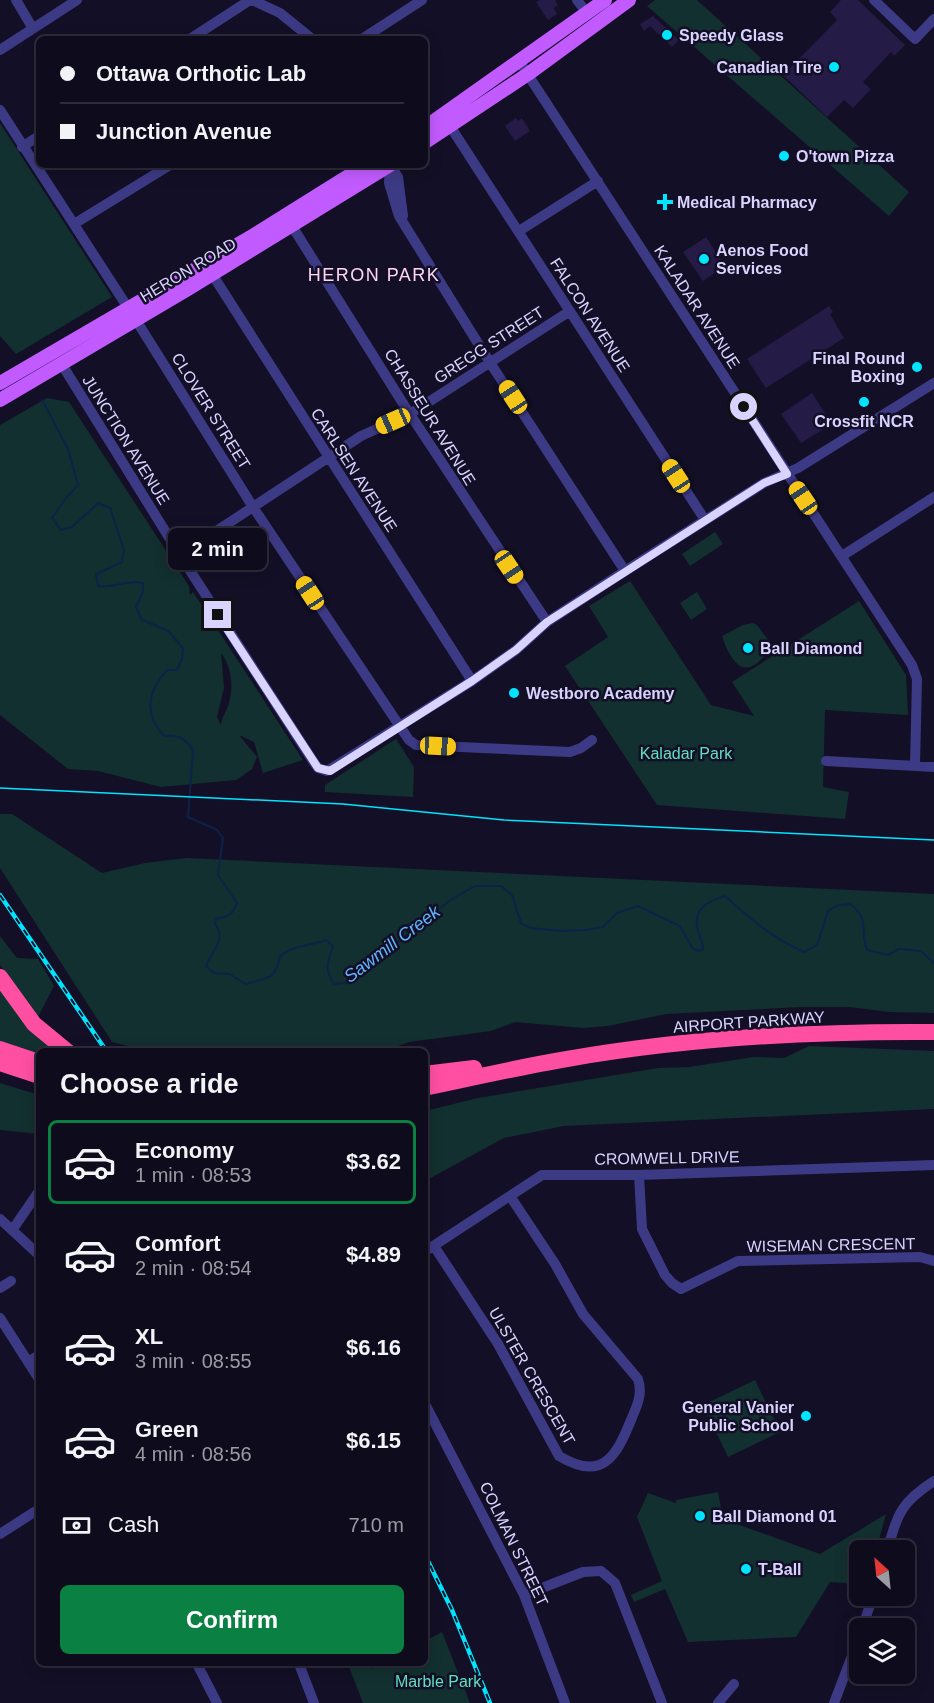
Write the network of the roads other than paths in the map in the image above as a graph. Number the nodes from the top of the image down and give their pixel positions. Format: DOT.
graph roads {
  1 [pos="16,0"];
  2 [pos="77,0"];
  3 [pos="251,0"];
  4 [pos="423,0"];
  5 [pos="577,0"];
  6 [pos="605,0"];
  7 [pos="629,0"];
  8 [pos="874,0"];
  9 [pos="587,13"];
  10 [pos="934,19"];
  11 [pos="32,27"];
  12 [pos="195,36"];
  13 [pos="308,36"];
  14 [pos="367,36"];
  15 [pos="0,50"];
  16 [pos="519,61"];
  17 [pos="528,74"];
  18 [pos="0,110"];
  19 [pos="428,125"];
  20 [pos="450,126"];
  21 [pos="36,138"];
  22 [pos="428,140"];
  23 [pos="22,147"];
  24 [pos="36,168"];
  25 [pos="36,168"];
  26 [pos="165,168"];
  27 [pos="361,168"];
  28 [pos="385,168"];
  29 [pos="392,168"];
  30 [pos="598,181"];
  31 [pos="74,224"];
  32 [pos="292,226"];
  33 [pos="519,231"];
  34 [pos="212,274"];
  35 [pos="570,311"];
  36 [pos="132,314"];
  37 [pos="489,361"];
  38 [pos="60,363"];
  39 [pos="0,383"];
  40 [pos="934,383"];
  41 [pos="0,400"];
  42 [pos="410,414"];
  43 [pos="327,457"];
  44 [pos="787,474"];
  45 [pos="934,497"];
  46 [pos="253,507"];
  47 [pos="705,520"];
  48 [pos="180,555"];
  49 [pos="842,556"];
  50 [pos="625,571"];
  51 [pos="547,622"];
  52 [pos="472,681"];
  53 [pos="398,726"];
  54 [pos="592,740"];
  55 [pos="826,761"];
  56 [pos="915,766"];
  57 [pos="934,767"];
  58 [pos="0,977"];
  59 [pos="934,1032"];
  60 [pos="63,1048"];
  61 [pos="0,1049"];
  62 [pos="567,1059"];
  63 [pos="36,1061"];
  64 [pos="0,1063"];
  65 [pos="0,1069"];
  66 [pos="428,1074"];
  67 [pos="36,1077"];
  68 [pos="36,1077"];
  69 [pos="428,1087"];
  70 [pos="934,1165"];
  71 [pos="639,1176"];
  72 [pos="36,1195"];
  73 [pos="510,1196"];
  74 [pos="0,1219"];
  75 [pos="13,1229"];
  76 [pos="434,1246"];
  77 [pos="428,1250"];
  78 [pos="36,1252"];
  79 [pos="934,1261"];
  80 [pos="10,1281"];
  81 [pos="0,1288"];
  82 [pos="0,1318"];
  83 [pos="36,1357"];
  84 [pos="28,1362"];
  85 [pos="36,1374"];
  86 [pos="428,1410"];
  87 [pos="934,1481"];
  88 [pos="36,1511"];
  89 [pos="0,1534"];
  90 [pos="891,1540"];
  91 [pos="524,1595"];
  92 [pos="197,1666"];
  93 [pos="300,1666"];
  94 [pos="849,1670"];
  95 [pos="734,1684"];
  96 [pos="839,1701"];
  97 [pos="218,1703"];
  98 [pos="314,1703"];
  99 [pos="566,1703"];
  100 [pos="662,1703"];
  101 [pos="718,1703"];
  1 -- 11 [label="street"];
  2 -- 11 [label="street"];
  3 -- 12 [label="street"];
  3 -- 13 [label="street"];
  4 -- 14 [label="street"];
  5 -- 9 [label="street"];
  6 -- 9 [label="main road"];
  7 -- 17 [label="main road"];
  8 -- 10 [label="street"];
  9 -- 16 [label="main road"];
  11 -- 15 [label="street"];
  16 -- 17 [label="street, KALADAR AVENUE"];
  16 -- 19 [label="main road"];
  17 -- 20 [label="main road"];
  17 -- 30 [label="street, KALADAR AVENUE"];
  18 -- 23 [label="street, CLOVER STREET"];
  20 -- 22 [label="main road"];
  20 -- 33 [label="street, FALCON AVENUE"];
  21 -- 23 [label="street"];
  23 -- 25 [label="street, CLOVER STREET"];
  24 -- 31 [label="street, CLOVER STREET"];
  26 -- 31 [label="street"];
  27 -- 36 [label="main road, HERON ROAD"];
  28 -- 32 [label="main road, HERON ROAD"];
  29 -- 37 [label="street"];
  30 -- 33 [label="street"];
  30 -- 44 [label="street, KALADAR AVENUE"];
  31 -- 36 [label="street, CLOVER STREET"];
  32 -- 34 [label="main road, HERON ROAD"];
  32 -- 42 [label="street, CHASSEUR AVENUE"];
  33 -- 35 [label="street, FALCON AVENUE"];
  34 -- 36 [label="main road, HERON ROAD"];
  34 -- 43 [label="street, CARLSEN AVENUE"];
  35 -- 37 [label="street, GREGG STREET"];
  35 -- 47 [label="street, FALCON AVENUE"];
  36 -- 38 [label="main road, HERON ROAD"];
  36 -- 39 [label="main road, HERON ROAD"];
  36 -- 46 [label="street, CLOVER STREET"];
  37 -- 42 [label="street, GREGG STREET"];
  37 -- 50 [label="street"];
  38 -- 41 [label="main road, HERON ROAD"];
  38 -- 48 [label="street, JUNCTION AVENUE"];
  40 -- 44 [label="street"];
  42 -- 43 [label="street, GREGG STREET"];
  42 -- 51 [label="street, CHASSEUR AVENUE"];
  43 -- 46 [label="street, GREGG STREET"];
  43 -- 52 [label="street, CARLSEN AVENUE"];
  44 -- 47 [label="street"];
  44 -- 49 [label="street, KALADAR AVENUE"];
  45 -- 49 [label="street"];
  46 -- 48 [label="street, GREGG STREET"];
  46 -- 53 [label="street, CLOVER STREET"];
  47 -- 50 [label="street"];
  48 -- 53 [label="street, JUNCTION AVENUE"];
  49 -- 56 [label="street, KALADAR AVENUE"];
  50 -- 51 [label="street"];
  51 -- 52 [label="street"];
  52 -- 53 [label="street"];
  53 -- 54 [label="street, CLOVER STREET"];
  55 -- 56 [label="street"];
  56 -- 57 [label="street"];
  58 -- 60 [label="highway"];
  59 -- 62 [label="highway, AIRPORT PARKWAY"];
  61 -- 63 [label="highway"];
  62 -- 66 [label="highway, AIRPORT PARKWAY"];
  62 -- 69 [label="highway, AIRPORT PARKWAY"];
  64 -- 67 [label="highway"];
  65 -- 68 [label="highway"];
  70 -- 71 [label="street, CROMWELL DRIVE"];
  71 -- 73 [label="street, CROMWELL DRIVE"];
  71 -- 79 [label="street, WISEMAN CRESCENT"];
  72 -- 75 [label="street"];
  73 -- 76 [label="street, CROMWELL DRIVE"];
  73 -- 76 [label="street, ULSTER CRESCENT"];
  74 -- 75 [label="street"];
  75 -- 78 [label="street"];
  76 -- 77 [label="street, CROMWELL DRIVE"];
  80 -- 81 [label="street"];
  82 -- 84 [label="street"];
  83 -- 84 [label="street"];
  84 -- 85 [label="street"];
  86 -- 91 [label="street, COLMAN STREET"];
  87 -- 90 [label="street"];
  88 -- 89 [label="street"];
  91 -- 99 [label="street, COLMAN STREET"];
  91 -- 100 [label="street"];
  92 -- 97 [label="street"];
  93 -- 98 [label="street"];
  94 -- 96 [label="street"];
  95 -- 101 [label="street"];
}
